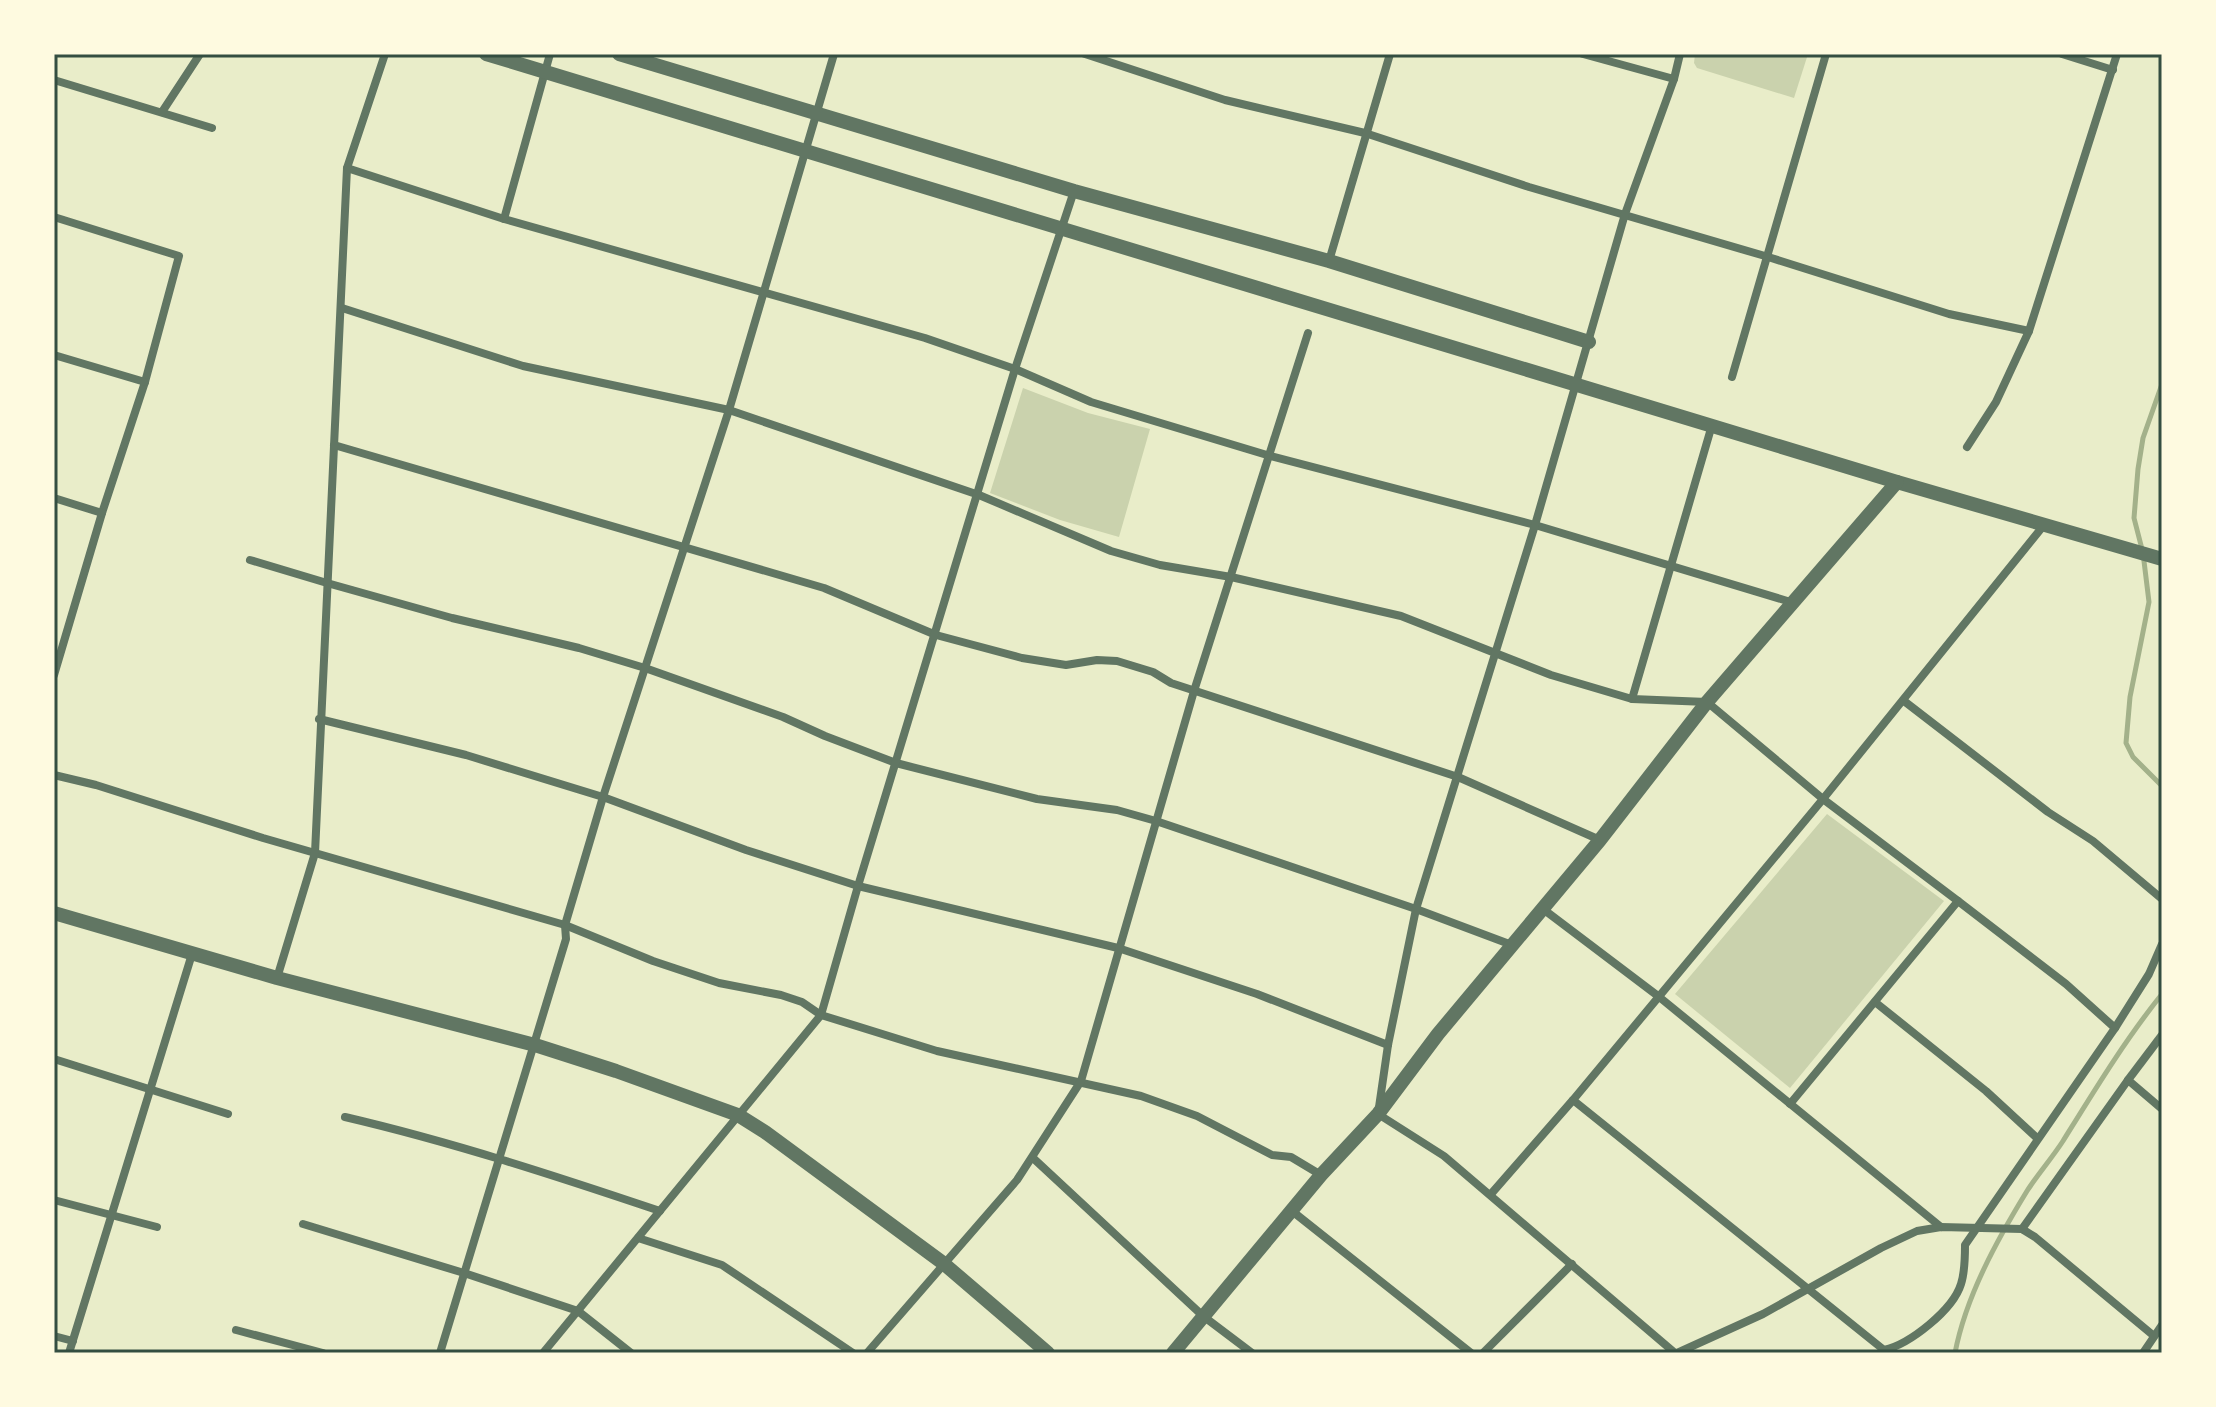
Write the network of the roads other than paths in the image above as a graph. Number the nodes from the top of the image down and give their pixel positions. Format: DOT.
graph roads {
  1 [pos="200,54"];
  2 [pos="385,54"];
  3 [pos="486,54"];
  4 [pos="550,54"];
  5 [pos="619,54"];
  6 [pos="834,54"];
  7 [pos="1085,54"];
  8 [pos="1390,54"];
  9 [pos="1583,54"];
  10 [pos="1680,54"];
  11 [pos="1826,54"];
  12 [pos="2062,54"];
  13 [pos="2117,54"];
  14 [pos="1108,58"];
  15 [pos="2113,70"];
  16 [pos="545,74"];
  17 [pos="1674,79"];
  18 [pos="54,80"];
  19 [pos="162,112"];
  20 [pos="816,113"];
  21 [pos="212,128"];
  22 [pos="1365,133"];
  23 [pos="804,151"];
  24 [pos="347,168"];
  25 [pos="1074,191"];
  26 [pos="1625,214"];
  27 [pos="54,217"];
  28 [pos="504,219"];
  29 [pos="1062,229"];
  30 [pos="1765,256"];
  31 [pos="1329,261"];
  32 [pos="762,292"];
  33 [pos="342,308"];
  34 [pos="2029,331"];
  35 [pos="1308,333"];
  36 [pos="1589,342"];
  37 [pos="54,355"];
  38 [pos="1015,369"];
  39 [pos="1732,377"];
  40 [pos="145,382"];
  41 [pos="1577,383"];
  42 [pos="729,410"];
  43 [pos="1712,425"];
  44 [pos="334,445"];
  45 [pos="1967,447"];
  46 [pos="1267,455"];
  47 [pos="1897,482"];
  48 [pos="979,495"];
  49 [pos="54,498"];
  50 [pos="102,513"];
  51 [pos="1535,525"];
  52 [pos="2044,525"];
  53 [pos="683,546"];
  54 [pos="2162,559"];
  55 [pos="250,560"];
  56 [pos="1670,567"];
  57 [pos="1231,577"];
  58 [pos="327,583"];
  59 [pos="1795,604"];
  60 [pos="936,635"];
  61 [pos="54,638"];
  62 [pos="65,641"];
  63 [pos="1496,652"];
  64 [pos="645,668"];
  65 [pos="54,675"];
  66 [pos="1194,691"];
  67 [pos="1632,699"];
  68 [pos="1904,701"];
  69 [pos="1707,702"];
  70 [pos="319,719"];
  71 [pos="896,763"];
  72 [pos="54,775"];
  73 [pos="1458,777"];
  74 [pos="603,797"];
  75 [pos="1823,799"];
  76 [pos="1156,821"];
  77 [pos="1600,840"];
  78 [pos="315,853"];
  79 [pos="858,886"];
  80 [pos="2162,899"];
  81 [pos="1958,901"];
  82 [pos="1416,909"];
  83 [pos="1543,909"];
  84 [pos="54,913"];
  85 [pos="565,925"];
  86 [pos="2162,944"];
  87 [pos="1512,945"];
  88 [pos="1118,948"];
  89 [pos="192,954"];
  90 [pos="277,978"];
  91 [pos="1658,996"];
  92 [pos="1875,1002"];
  93 [pos="821,1015"];
  94 [pos="2115,1028"];
  95 [pos="2162,1035"];
  96 [pos="535,1045"];
  97 [pos="1388,1045"];
  98 [pos="54,1059"];
  99 [pos="2128,1080"];
  100 [pos="1081,1081"];
  101 [pos="152,1088"];
  102 [pos="1573,1100"];
  103 [pos="1790,1104"];
  104 [pos="2162,1109"];
  105 [pos="228,1114"];
  106 [pos="1378,1114"];
  107 [pos="738,1115"];
  108 [pos="345,1117"];
  109 [pos="2037,1138"];
  110 [pos="499,1158"];
  111 [pos="1033,1158"];
  112 [pos="1321,1175"];
  113 [pos="1491,1194"];
  114 [pos="54,1200"];
  115 [pos="660,1211"];
  116 [pos="1292,1211"];
  117 [pos="112,1216"];
  118 [pos="303,1224"];
  119 [pos="157,1227"];
  120 [pos="1941,1227"];
  121 [pos="1977,1227"];
  122 [pos="2022,1229"];
  123 [pos="638,1238"];
  124 [pos="943,1263"];
  125 [pos="1572,1264"];
  126 [pos="464,1273"];
  127 [pos="1807,1289"];
  128 [pos="578,1311"];
  129 [pos="1203,1316"];
  130 [pos="2162,1325"];
  131 [pos="236,1330"];
  132 [pos="54,1336"];
  133 [pos="2154,1336"];
  134 [pos="73,1341"];
  135 [pos="69,1353"];
  136 [pos="323,1353"];
  137 [pos="440,1353"];
  138 [pos="543,1353"];
  139 [pos="631,1353"];
  140 [pos="853,1353"];
  141 [pos="867,1353"];
  142 [pos="1048,1353"];
  143 [pos="1173,1353"];
  144 [pos="1252,1353"];
  145 [pos="1471,1353"];
  146 [pos="1483,1353"];
  147 [pos="1676,1353"];
  148 [pos="2143,1353"];
  1 -- 19 [label="street"];
  2 -- 24 [label="street"];
  3 -- 16 [label="street"];
  4 -- 16 [label="street"];
  5 -- 20 [label="street"];
  6 -- 20 [label="street"];
  7 -- 14 [label="street"];
  8 -- 22 [label="street"];
  9 -- 17 [label="street"];
  10 -- 17 [label="street"];
  11 -- 30 [label="street"];
  12 -- 15 [label="street"];
  13 -- 15 [label="street"];
  14 -- 22 [label="street"];
  15 -- 34 [label="street"];
  16 -- 23 [label="street"];
  16 -- 28 [label="street"];
  17 -- 26 [label="street"];
  18 -- 19 [label="street"];
  19 -- 21 [label="street"];
  20 -- 23 [label="street"];
  20 -- 25 [label="street"];
  22 -- 26 [label="street"];
  22 -- 31 [label="street"];
  23 -- 29 [label="street"];
  23 -- 32 [label="street"];
  24 -- 28 [label="street"];
  24 -- 33 [label="street"];
  25 -- 29 [label="street"];
  25 -- 31 [label="street"];
  26 -- 30 [label="street"];
  26 -- 36 [label="street"];
  27 -- 40 [label="street"];
  28 -- 32 [label="street"];
  29 -- 38 [label="street"];
  29 -- 41 [label="street"];
  30 -- 34 [label="street"];
  30 -- 39 [label="street"];
  31 -- 36 [label="street"];
  32 -- 38 [label="street"];
  32 -- 42 [label="street"];
  33 -- 42 [label="street"];
  33 -- 44 [label="street"];
  34 -- 45 [label="street"];
  35 -- 46 [label="street"];
  36 -- 41 [label="street"];
  37 -- 40 [label="street"];
  38 -- 46 [label="street"];
  38 -- 48 [label="street"];
  40 -- 50 [label="street"];
  41 -- 43 [label="street"];
  41 -- 51 [label="street"];
  42 -- 48 [label="street"];
  42 -- 53 [label="street"];
  43 -- 47 [label="street"];
  43 -- 56 [label="street"];
  44 -- 53 [label="street"];
  44 -- 58 [label="street"];
  46 -- 51 [label="street"];
  46 -- 57 [label="street"];
  47 -- 52 [label="street"];
  47 -- 59 [label="street"];
  48 -- 57 [label="street"];
  48 -- 60 [label="street"];
  49 -- 50 [label="street"];
  50 -- 62 [label="street"];
  51 -- 56 [label="street"];
  51 -- 63 [label="street"];
  52 -- 54 [label="street"];
  52 -- 68 [label="street"];
  53 -- 60 [label="street"];
  53 -- 64 [label="street"];
  55 -- 58 [label="street"];
  56 -- 59 [label="street"];
  56 -- 67 [label="street"];
  57 -- 63 [label="street"];
  57 -- 66 [label="street"];
  58 -- 64 [label="street"];
  58 -- 70 [label="street"];
  59 -- 69 [label="street"];
  60 -- 66 [label="street"];
  60 -- 71 [label="street"];
  61 -- 62 [label="street"];
  62 -- 65 [label="street"];
  63 -- 67 [label="street"];
  63 -- 73 [label="street"];
  64 -- 71 [label="street"];
  64 -- 74 [label="street"];
  66 -- 73 [label="street"];
  66 -- 76 [label="street"];
  67 -- 69 [label="street"];
  68 -- 75 [label="street"];
  68 -- 80 [label="street"];
  69 -- 75 [label="street"];
  69 -- 77 [label="street"];
  70 -- 74 [label="street"];
  70 -- 78 [label="street"];
  71 -- 76 [label="street"];
  71 -- 79 [label="street"];
  72 -- 78 [label="street"];
  73 -- 77 [label="street"];
  73 -- 82 [label="street"];
  74 -- 79 [label="street"];
  74 -- 85 [label="street"];
  75 -- 81 [label="street"];
  75 -- 91 [label="street"];
  76 -- 82 [label="street"];
  76 -- 88 [label="street"];
  77 -- 83 [label="street"];
  78 -- 85 [label="street"];
  78 -- 90 [label="street"];
  79 -- 88 [label="street"];
  79 -- 93 [label="street"];
  81 -- 92 [label="street"];
  81 -- 94 [label="street"];
  82 -- 87 [label="street"];
  82 -- 97 [label="street"];
  83 -- 87 [label="street"];
  83 -- 91 [label="street"];
  84 -- 89 [label="street"];
  85 -- 93 [label="street"];
  85 -- 96 [label="street"];
  86 -- 94 [label="street"];
  87 -- 106 [label="street"];
  88 -- 97 [label="street"];
  88 -- 100 [label="street"];
  89 -- 90 [label="street"];
  89 -- 101 [label="street"];
  90 -- 96 [label="street"];
  91 -- 102 [label="street"];
  91 -- 103 [label="street"];
  92 -- 103 [label="street"];
  92 -- 109 [label="street"];
  93 -- 100 [label="street"];
  93 -- 107 [label="street"];
  94 -- 109 [label="street"];
  95 -- 99 [label="street"];
  96 -- 107 [label="street"];
  96 -- 110 [label="street"];
  97 -- 106 [label="street"];
  98 -- 101 [label="street"];
  99 -- 104 [label="street"];
  99 -- 122 [label="street"];
  100 -- 111 [label="street"];
  100 -- 112 [label="street"];
  101 -- 105 [label="street"];
  101 -- 117 [label="street"];
  102 -- 113 [label="street"];
  102 -- 127 [label="street"];
  103 -- 120 [label="street"];
  106 -- 112 [label="street"];
  106 -- 113 [label="street"];
  107 -- 115 [label="street"];
  107 -- 124 [label="street"];
  108 -- 110 [label="street"];
  109 -- 121 [label="street"];
  110 -- 115 [label="street"];
  110 -- 126 [label="street"];
  111 -- 124 [label="street"];
  111 -- 129 [label="street"];
  112 -- 116 [label="street"];
  113 -- 125 [label="street"];
  114 -- 117 [label="street"];
  115 -- 123 [label="street"];
  116 -- 129 [label="street"];
  116 -- 145 [label="street"];
  117 -- 119 [label="street"];
  117 -- 134 [label="street"];
  118 -- 126 [label="street"];
  120 -- 121 [label="street"];
  120 -- 127 [label="street"];
  121 -- 122 [label="street"];
  121 -- 127 [label="street"];
  122 -- 133 [label="street"];
  123 -- 128 [label="street"];
  123 -- 140 [label="street"];
  124 -- 141 [label="street"];
  124 -- 142 [label="street"];
  125 -- 146 [label="street"];
  125 -- 147 [label="street"];
  126 -- 128 [label="street"];
  126 -- 137 [label="street"];
  127 -- 147 [label="street"];
  128 -- 138 [label="street"];
  128 -- 139 [label="street"];
  129 -- 143 [label="street"];
  129 -- 144 [label="street"];
  130 -- 133 [label="street"];
  131 -- 136 [label="street"];
  132 -- 134 [label="street"];
  133 -- 148 [label="street"];
  134 -- 135 [label="street"];
}
